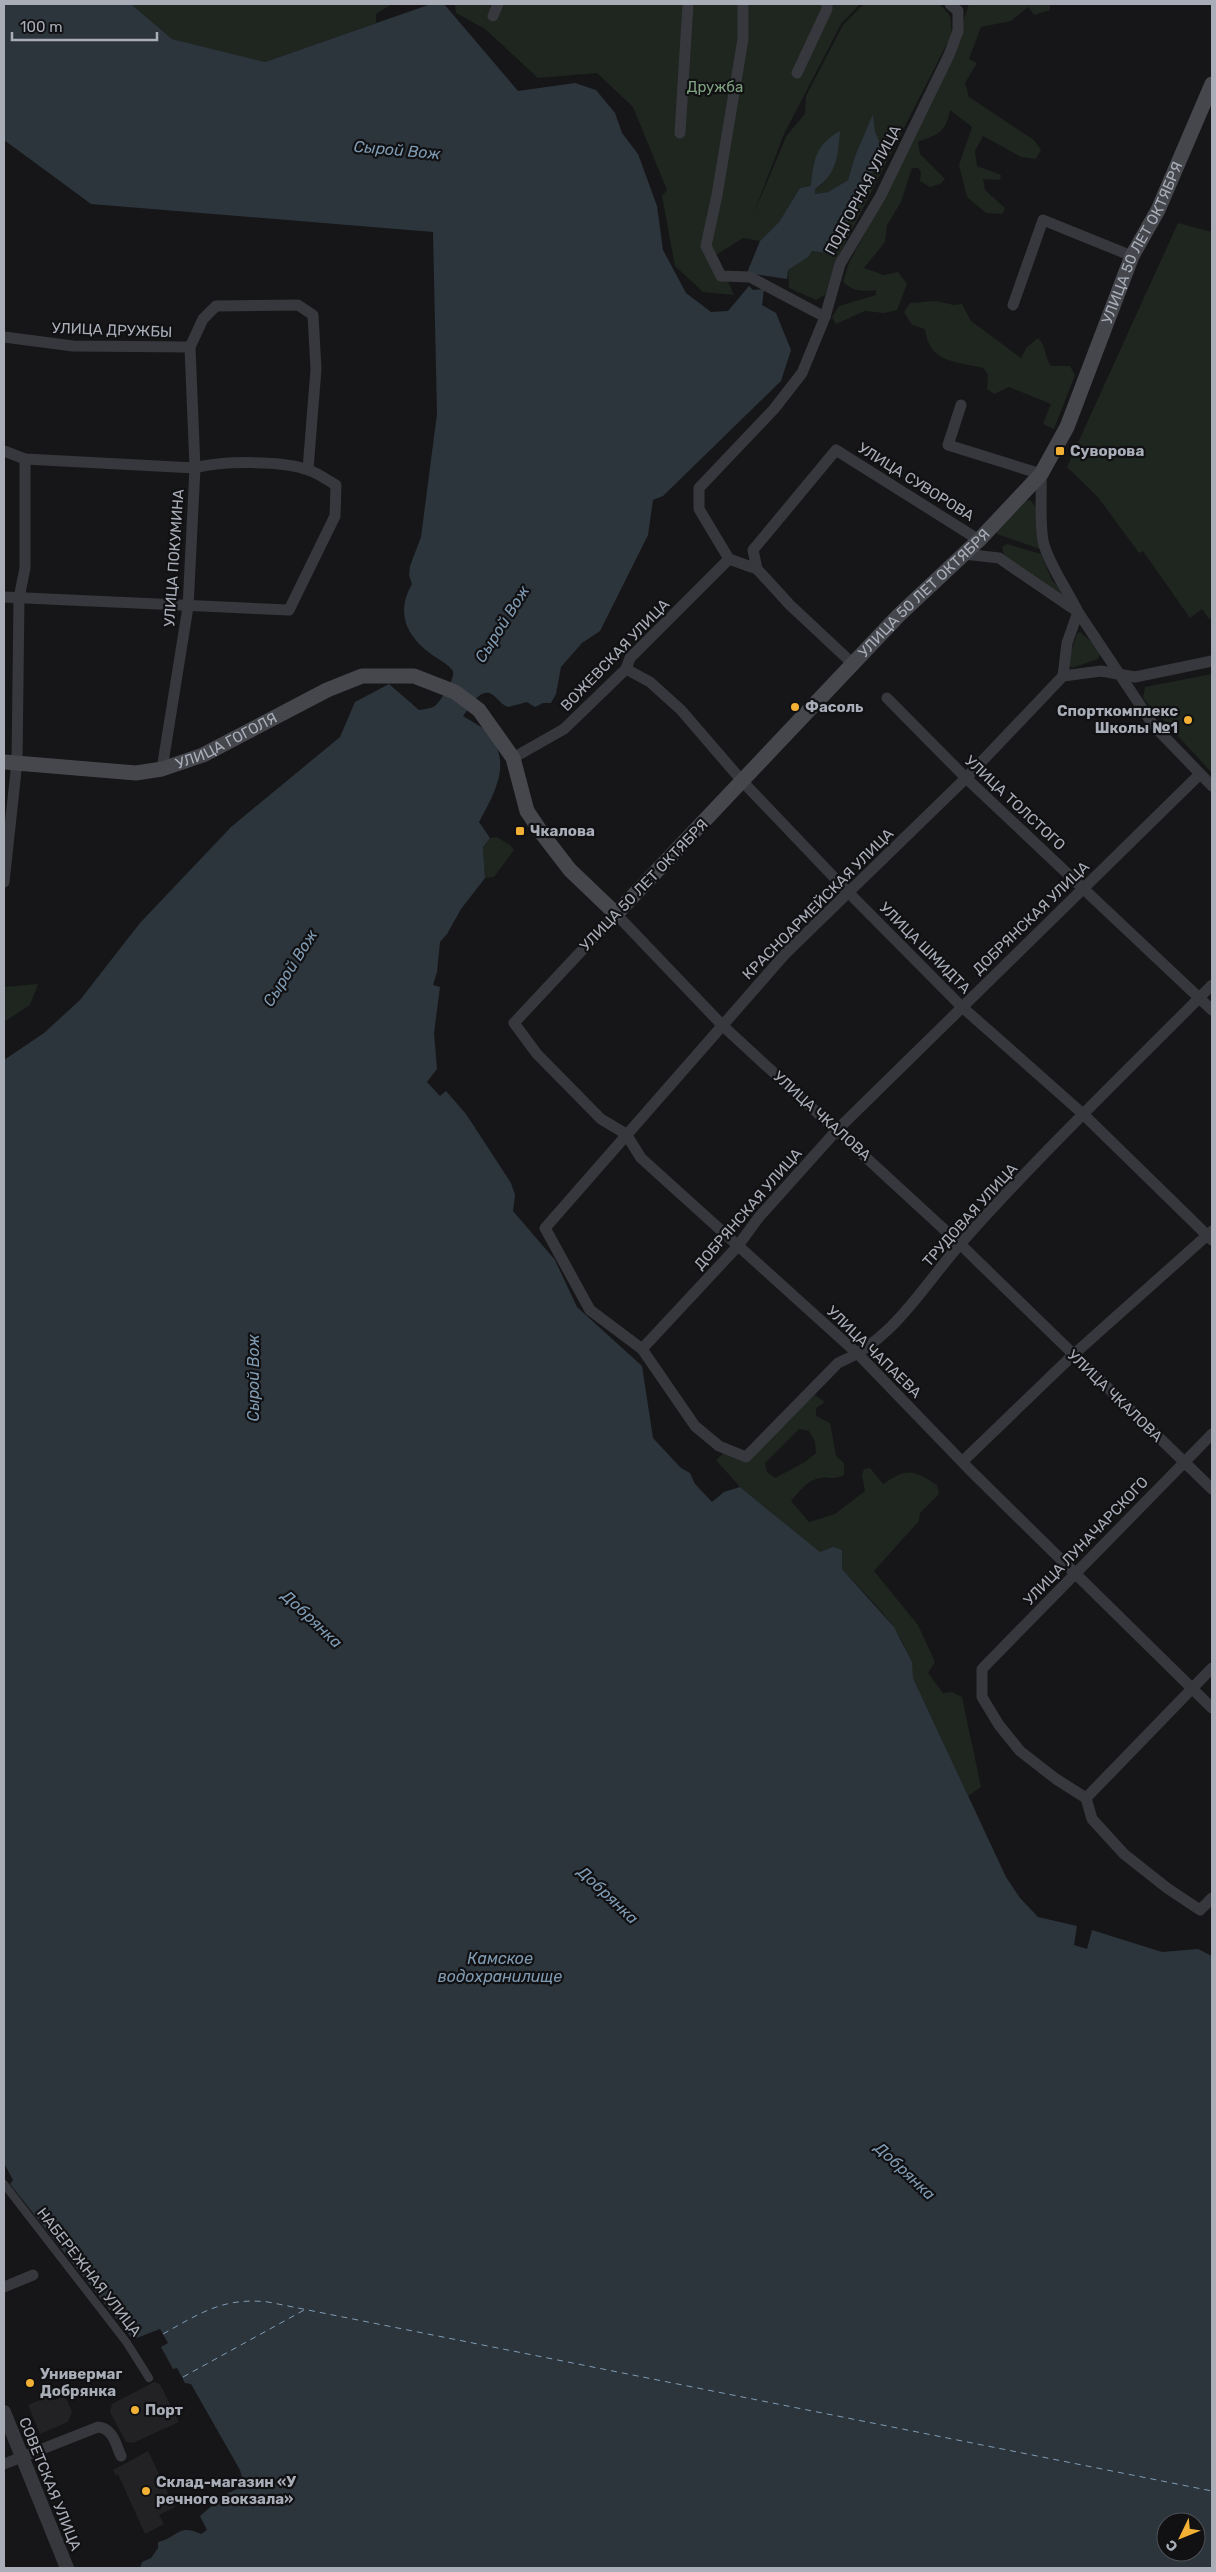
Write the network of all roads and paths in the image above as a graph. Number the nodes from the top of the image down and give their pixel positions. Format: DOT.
graph roads {
  1 [pos="498,4"];
  2 [pos="688,4"];
  3 [pos="743,4"];
  4 [pos="827,4"];
  5 [pos="950,4"];
  6 [pos="494,16"];
  7 [pos="797,73"];
  8 [pos="1212,84"];
  9 [pos="680,133"];
  10 [pos="1132,256"];
  11 [pos="1013,305"];
  12 [pos="825,317"];
  13 [pos="4,337"];
  14 [pos="190,348"];
  15 [pos="962,404"];
  16 [pos="4,451"];
  17 [pos="25,459"];
  18 [pos="195,468"];
  19 [pos="308,469"];
  20 [pos="1041,474"];
  21 [pos="979,540"];
  22 [pos="964,554"];
  23 [pos="729,559"];
  24 [pos="757,569"];
  25 [pos="4,597"];
  26 [pos="19,598"];
  27 [pos="188,607"];
  28 [pos="1078,612"];
  29 [pos="1212,661"];
  30 [pos="853,664"];
  31 [pos="626,670"];
  32 [pos="1063,676"];
  33 [pos="1122,676"];
  34 [pos="887,698"];
  35 [pos="479,710"];
  36 [pos="514,758"];
  37 [pos="10,762"];
  38 [pos="162,769"];
  39 [pos="1199,775"];
  40 [pos="966,778"];
  41 [pos="744,782"];
  42 [pos="1212,786"];
  43 [pos="4,882"];
  44 [pos="1084,887"];
  45 [pos="848,892"];
  46 [pos="616,914"];
  47 [pos="1212,985"];
  48 [pos="1199,998"];
  49 [pos="961,1006"];
  50 [pos="1212,1010"];
  51 [pos="514,1023"];
  52 [pos="723,1026"];
  53 [pos="1083,1114"];
  54 [pos="837,1130"];
  55 [pos="626,1134"];
  56 [pos="1211,1235"];
  57 [pos="960,1244"];
  58 [pos="737,1247"];
  59 [pos="642,1349"];
  60 [pos="858,1355"];
  61 [pos="1073,1355"];
  62 [pos="1212,1434"];
  63 [pos="963,1461"];
  64 [pos="1184,1462"];
  65 [pos="1212,1489"];
  66 [pos="1077,1574"];
  67 [pos="1212,1668"];
  68 [pos="1192,1688"];
  69 [pos="1212,1708"];
  70 [pos="1086,1798"];
  71 [pos="1212,1898"];
  72 [pos="4,2184"];
  73 [pos="33,2275"];
  74 [pos="4,2287"];
  75 [pos="149,2378"];
  76 [pos="4,2412"];
  77 [pos="121,2456"];
  78 [pos="22,2458"];
  79 [pos="4,2464"];
  80 [pos="67,2568"];
  1 -- 6 [label="street"];
  2 -- 9 [label="street"];
  3 -- 12 [label="street"];
  4 -- 7 [label="street"];
  5 -- 12 [label="street, ПОДГОРНАЯ УЛИЦА"];
  8 -- 10 [label="main road, УЛИЦА 50 ЛЕТ ОКТЯБРЯ"];
  10 -- 11 [label="street"];
  10 -- 20 [label="main road, УЛИЦА 50 ЛЕТ ОКТЯБРЯ"];
  12 -- 23 [label="street, ПОДГОРНАЯ УЛИЦА"];
  13 -- 14 [label="street, УЛИЦА ДРУЖБЫ"];
  14 -- 18 [label="street, УЛИЦА ПОКУМИНА"];
  14 -- 19 [label="street"];
  15 -- 20 [label="street"];
  16 -- 17 [label="street"];
  17 -- 18 [label="street"];
  17 -- 26 [label="street"];
  18 -- 19 [label="street"];
  18 -- 27 [label="street, УЛИЦА ПОКУМИНА"];
  19 -- 27 [label="street"];
  20 -- 21 [label="main road, УЛИЦА 50 ЛЕТ ОКТЯБРЯ"];
  20 -- 28 [label="street"];
  21 -- 22 [label="main road, УЛИЦА 50 ЛЕТ ОКТЯБРЯ"];
  21 -- 24 [label="street, УЛИЦА СУВОРОВА"];
  22 -- 28 [label="street"];
  22 -- 30 [label="main road, УЛИЦА 50 ЛЕТ ОКТЯБРЯ"];
  23 -- 24 [label="street"];
  23 -- 31 [label="street, ВОЖЕВСКАЯ УЛИЦА"];
  24 -- 30 [label="street"];
  25 -- 26 [label="street"];
  26 -- 27 [label="street"];
  26 -- 37 [label="street"];
  27 -- 38 [label="street, УЛИЦА ПОКУМИНА"];
  28 -- 32 [label="street"];
  28 -- 33 [label="street"];
  29 -- 33 [label="street"];
  30 -- 41 [label="main road, УЛИЦА 50 ЛЕТ ОКТЯБРЯ"];
  31 -- 36 [label="street, ВОЖЕВСКАЯ УЛИЦА"];
  31 -- 41 [label="street, УЛИЦА ШМИДТА"];
  32 -- 33 [label="street"];
  32 -- 40 [label="street, КРАСНОАРМЕЙСКАЯ УЛИЦА"];
  33 -- 39 [label="street"];
  34 -- 40 [label="street, УЛИЦА ТОЛСТОГО"];
  35 -- 36 [label="main road, УЛИЦА ЧКАЛОВА"];
  35 -- 38 [label="main road, УЛИЦА ГОГОЛЯ"];
  36 -- 46 [label="main road, УЛИЦА ЧКАЛОВА"];
  37 -- 38 [label="main road, УЛИЦА ГОГОЛЯ"];
  37 -- 43 [label="street"];
  39 -- 42 [label="street"];
  39 -- 44 [label="street, ДОБРЯНСКАЯ УЛИЦА"];
  40 -- 44 [label="street, УЛИЦА ТОЛСТОГО"];
  40 -- 45 [label="street, КРАСНОАРМЕЙСКАЯ УЛИЦА"];
  41 -- 45 [label="street, УЛИЦА ШМИДТА"];
  41 -- 46 [label="main road, УЛИЦА 50 ЛЕТ ОКТЯБРЯ"];
  44 -- 48 [label="street, УЛИЦА ТОЛСТОГО"];
  44 -- 49 [label="street, ДОБРЯНСКАЯ УЛИЦА"];
  45 -- 49 [label="street, УЛИЦА ШМИДТА"];
  45 -- 52 [label="street, КРАСНОАРМЕЙСКАЯ УЛИЦА"];
  46 -- 51 [label="street, УЛИЦА 50 ЛЕТ ОКТЯБРЯ"];
  46 -- 52 [label="street, УЛИЦА ЧКАЛОВА"];
  47 -- 48 [label="street, ТРУДОВАЯ УЛИЦА"];
  48 -- 50 [label="street, УЛИЦА ТОЛСТОГО"];
  48 -- 53 [label="street, ТРУДОВАЯ УЛИЦА"];
  49 -- 53 [label="street, УЛИЦА ШМИДТА"];
  49 -- 54 [label="street, ДОБРЯНСКАЯ УЛИЦА"];
  51 -- 55 [label="street, УЛИЦА ЧАПАЕВА"];
  52 -- 54 [label="street, УЛИЦА ЧКАЛОВА"];
  52 -- 55 [label="street, КРАСНОАРМЕЙСКАЯ УЛИЦА"];
  53 -- 56 [label="street, УЛИЦА ШМИДТА"];
  53 -- 57 [label="street, ТРУДОВАЯ УЛИЦА"];
  54 -- 57 [label="street, УЛИЦА ЧКАЛОВА"];
  54 -- 58 [label="street, ДОБРЯНСКАЯ УЛИЦА"];
  55 -- 58 [label="street, УЛИЦА ЧАПАЕВА"];
  55 -- 59 [label="street, КРАСНОАРМЕЙСКАЯ УЛИЦА"];
  56 -- 61 [label="street"];
  57 -- 60 [label="street, ТРУДОВАЯ УЛИЦА"];
  57 -- 61 [label="street, УЛИЦА ЧКАЛОВА"];
  58 -- 59 [label="street, ДОБРЯНСКАЯ УЛИЦА"];
  58 -- 60 [label="street, УЛИЦА ЧАПАЕВА"];
  59 -- 60 [label="street, ТРУДОВАЯ УЛИЦА"];
  60 -- 63 [label="street, УЛИЦА ЧАПАЕВА"];
  61 -- 63 [label="street"];
  61 -- 64 [label="street, УЛИЦА ЧКАЛОВА"];
  62 -- 64 [label="street, УЛИЦА ЛУНАЧАРСКОГО"];
  63 -- 66 [label="street, УЛИЦА ЧАПАЕВА"];
  64 -- 65 [label="street, УЛИЦА ЧКАЛОВА"];
  64 -- 66 [label="street, УЛИЦА ЛУНАЧАРСКОГО"];
  66 -- 68 [label="street, УЛИЦА ЧАПАЕВА"];
  66 -- 70 [label="street, УЛИЦА ЛУНАЧАРСКОГО"];
  67 -- 68 [label="street"];
  68 -- 69 [label="street, УЛИЦА ЧАПАЕВА"];
  68 -- 70 [label="street"];
  70 -- 71 [label="street"];
  72 -- 75 [label="street, НАБЕРЕЖНАЯ УЛИЦА"];
  73 -- 74 [label="street"];
  76 -- 78 [label="street, СОВЕТСКАЯ УЛИЦА"];
  77 -- 78 [label="street"];
  78 -- 79 [label="street"];
  78 -- 80 [label="street, СОВЕТСКАЯ УЛИЦА"];
}
